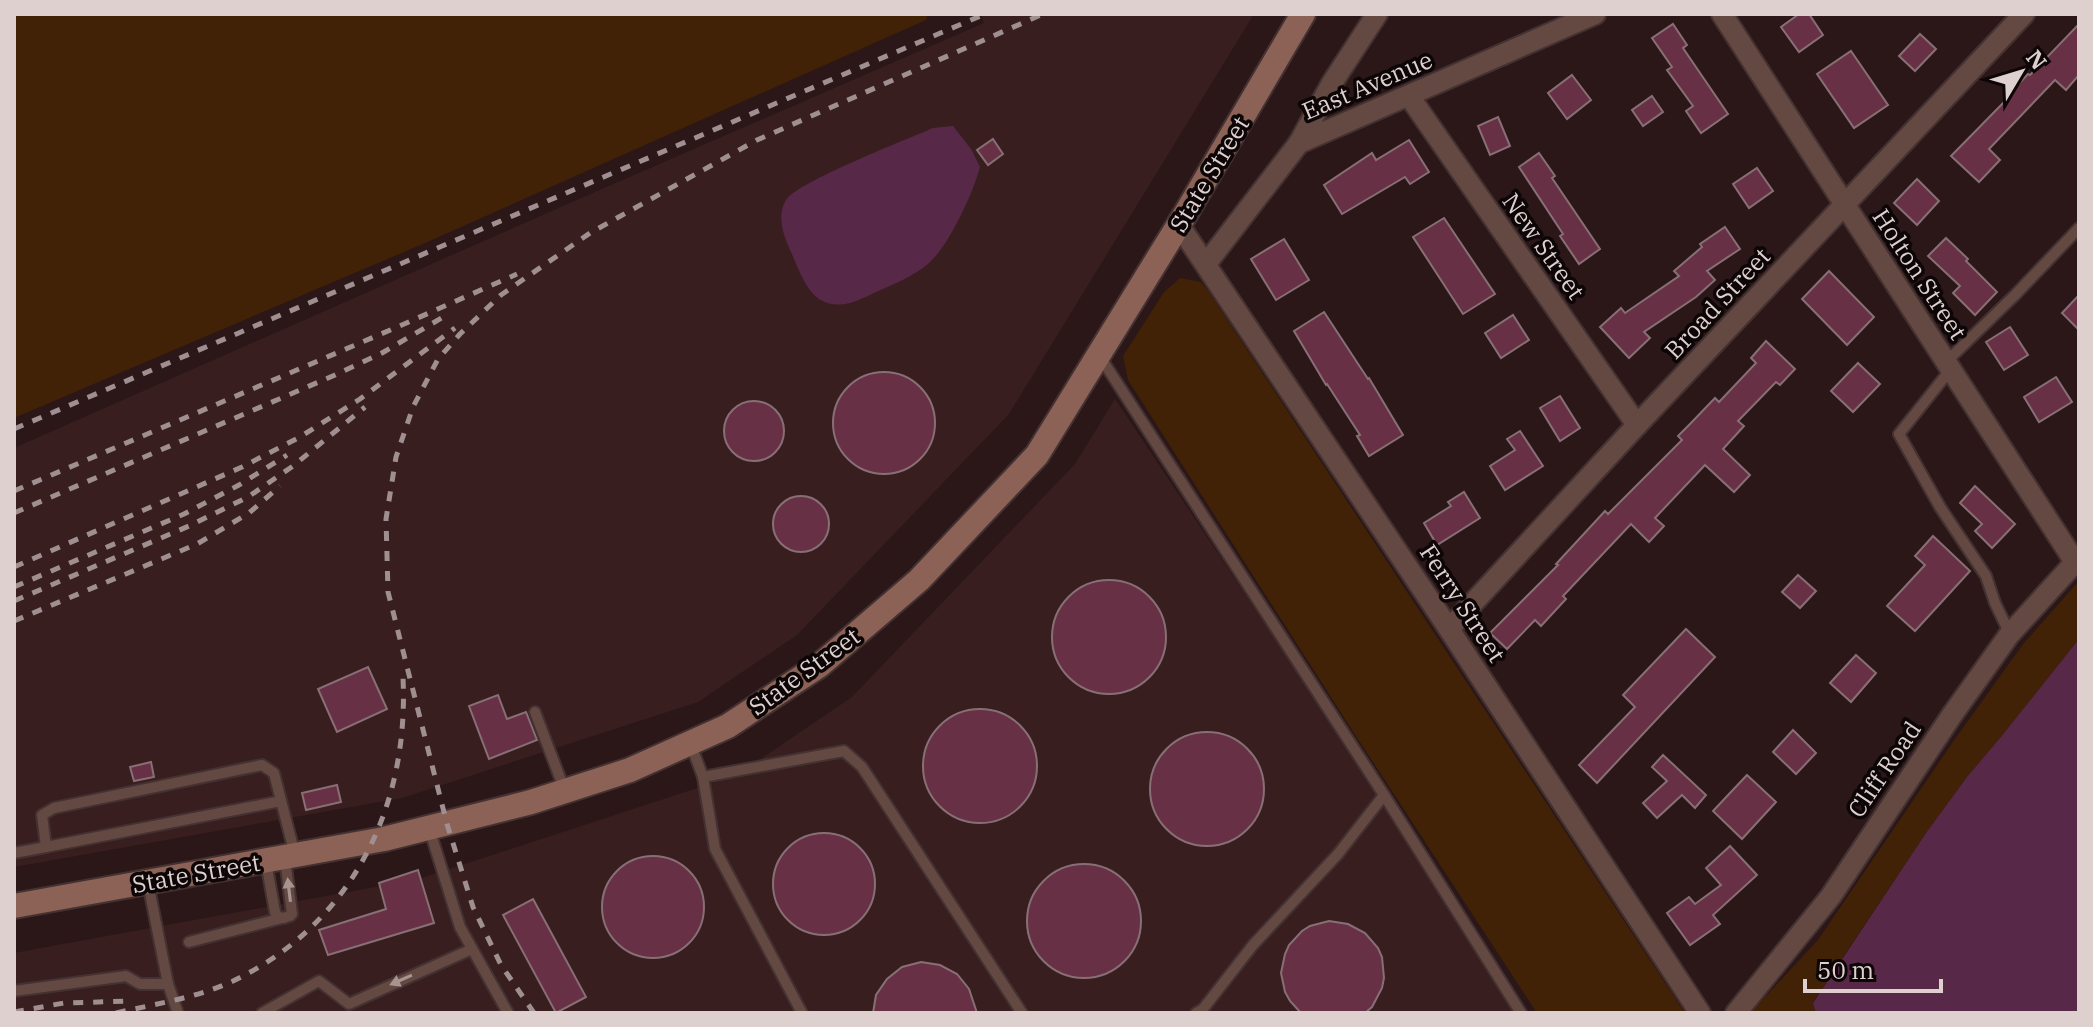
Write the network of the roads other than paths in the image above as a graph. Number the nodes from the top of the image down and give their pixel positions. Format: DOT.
graph roads {
  1 [pos="1303,14"];
  2 [pos="1377,14"];
  3 [pos="1595,14"];
  4 [pos="1722,14"];
  5 [pos="2024,14"];
  6 [pos="1409,96"];
  7 [pos="1299,143"];
  8 [pos="1845,205"];
  9 [pos="1179,225"];
  10 [pos="2079,228"];
  11 [pos="1206,264"];
  12 [pos="1099,354"];
  13 [pos="1948,365"];
  14 [pos="1637,425"];
  15 [pos="2077,560"];
  16 [pos="1449,629"];
  17 [pos="2010,634"];
  18 [pos="535,712"];
  19 [pos="690,743"];
  20 [pos="703,777"];
  21 [pos="565,791"];
  22 [pos="1384,795"];
  23 [pos="281,801"];
  24 [pos="429,828"];
  25 [pos="46,847"];
  26 [pos="14,853"];
  27 [pos="282,857"];
  28 [pos="148,881"];
  29 [pos="14,906"];
  30 [pos="284,918"];
  31 [pos="189,942"];
  32 [pos="472,949"];
  33 [pos="168,984"];
  34 [pos="14,991"];
  35 [pos="178,1013"];
  36 [pos="262,1013"];
  37 [pos="508,1013"];
  38 [pos="802,1013"];
  39 [pos="1022,1013"];
  40 [pos="1196,1013"];
  41 [pos="1521,1013"];
  42 [pos="1700,1013"];
  43 [pos="1736,1013"];
  1 -- 9 [label="street, State Street"];
  2 -- 7 [label="street"];
  3 -- 6 [label="street, East Avenue"];
  4 -- 8 [label="street, Holton Street"];
  5 -- 8 [label="street, Broad Street"];
  6 -- 7 [label="street, East Avenue"];
  6 -- 14 [label="street, New Street"];
  7 -- 11 [label="street, East Avenue"];
  8 -- 13 [label="street, Holton Street"];
  8 -- 14 [label="street, Broad Street"];
  9 -- 11 [label="street, Ferry Street"];
  9 -- 12 [label="street, State Street"];
  10 -- 13 [label="lane"];
  11 -- 16 [label="street, Ferry Street"];
  12 -- 19 [label="street, State Street"];
  12 -- 22 [label="lane"];
  13 -- 15 [label="street, Holton Street"];
  13 -- 17 [label="lane"];
  14 -- 16 [label="street, Broad Street"];
  15 -- 17 [label="street, Cliff Road"];
  16 -- 42 [label="street, Ferry Street"];
  17 -- 43 [label="street, Cliff Road"];
  18 -- 21 [label="lane"];
  19 -- 20 [label="lane"];
  19 -- 21 [label="street, State Street"];
  20 -- 38 [label="lane"];
  20 -- 39 [label="lane"];
  21 -- 24 [label="street, State Street"];
  22 -- 40 [label="lane"];
  22 -- 41 [label="lane"];
  23 -- 25 [label="lane"];
  23 -- 25 [label="lane"];
  23 -- 27 [label="lane"];
  24 -- 27 [label="street, State Street"];
  24 -- 32 [label="lane"];
  25 -- 26 [label="lane"];
  27 -- 28 [label="street, State Street"];
  30 -- 27 [label="lane, one-way"];
  27 -- 30 [label="lane"];
  28 -- 29 [label="street, State Street"];
  28 -- 33 [label="lane"];
  30 -- 31 [label="lane"];
  32 -- 36 [label="lane, one-way"];
  32 -- 37 [label="lane"];
  33 -- 34 [label="lane"];
  33 -- 35 [label="lane"];
}
